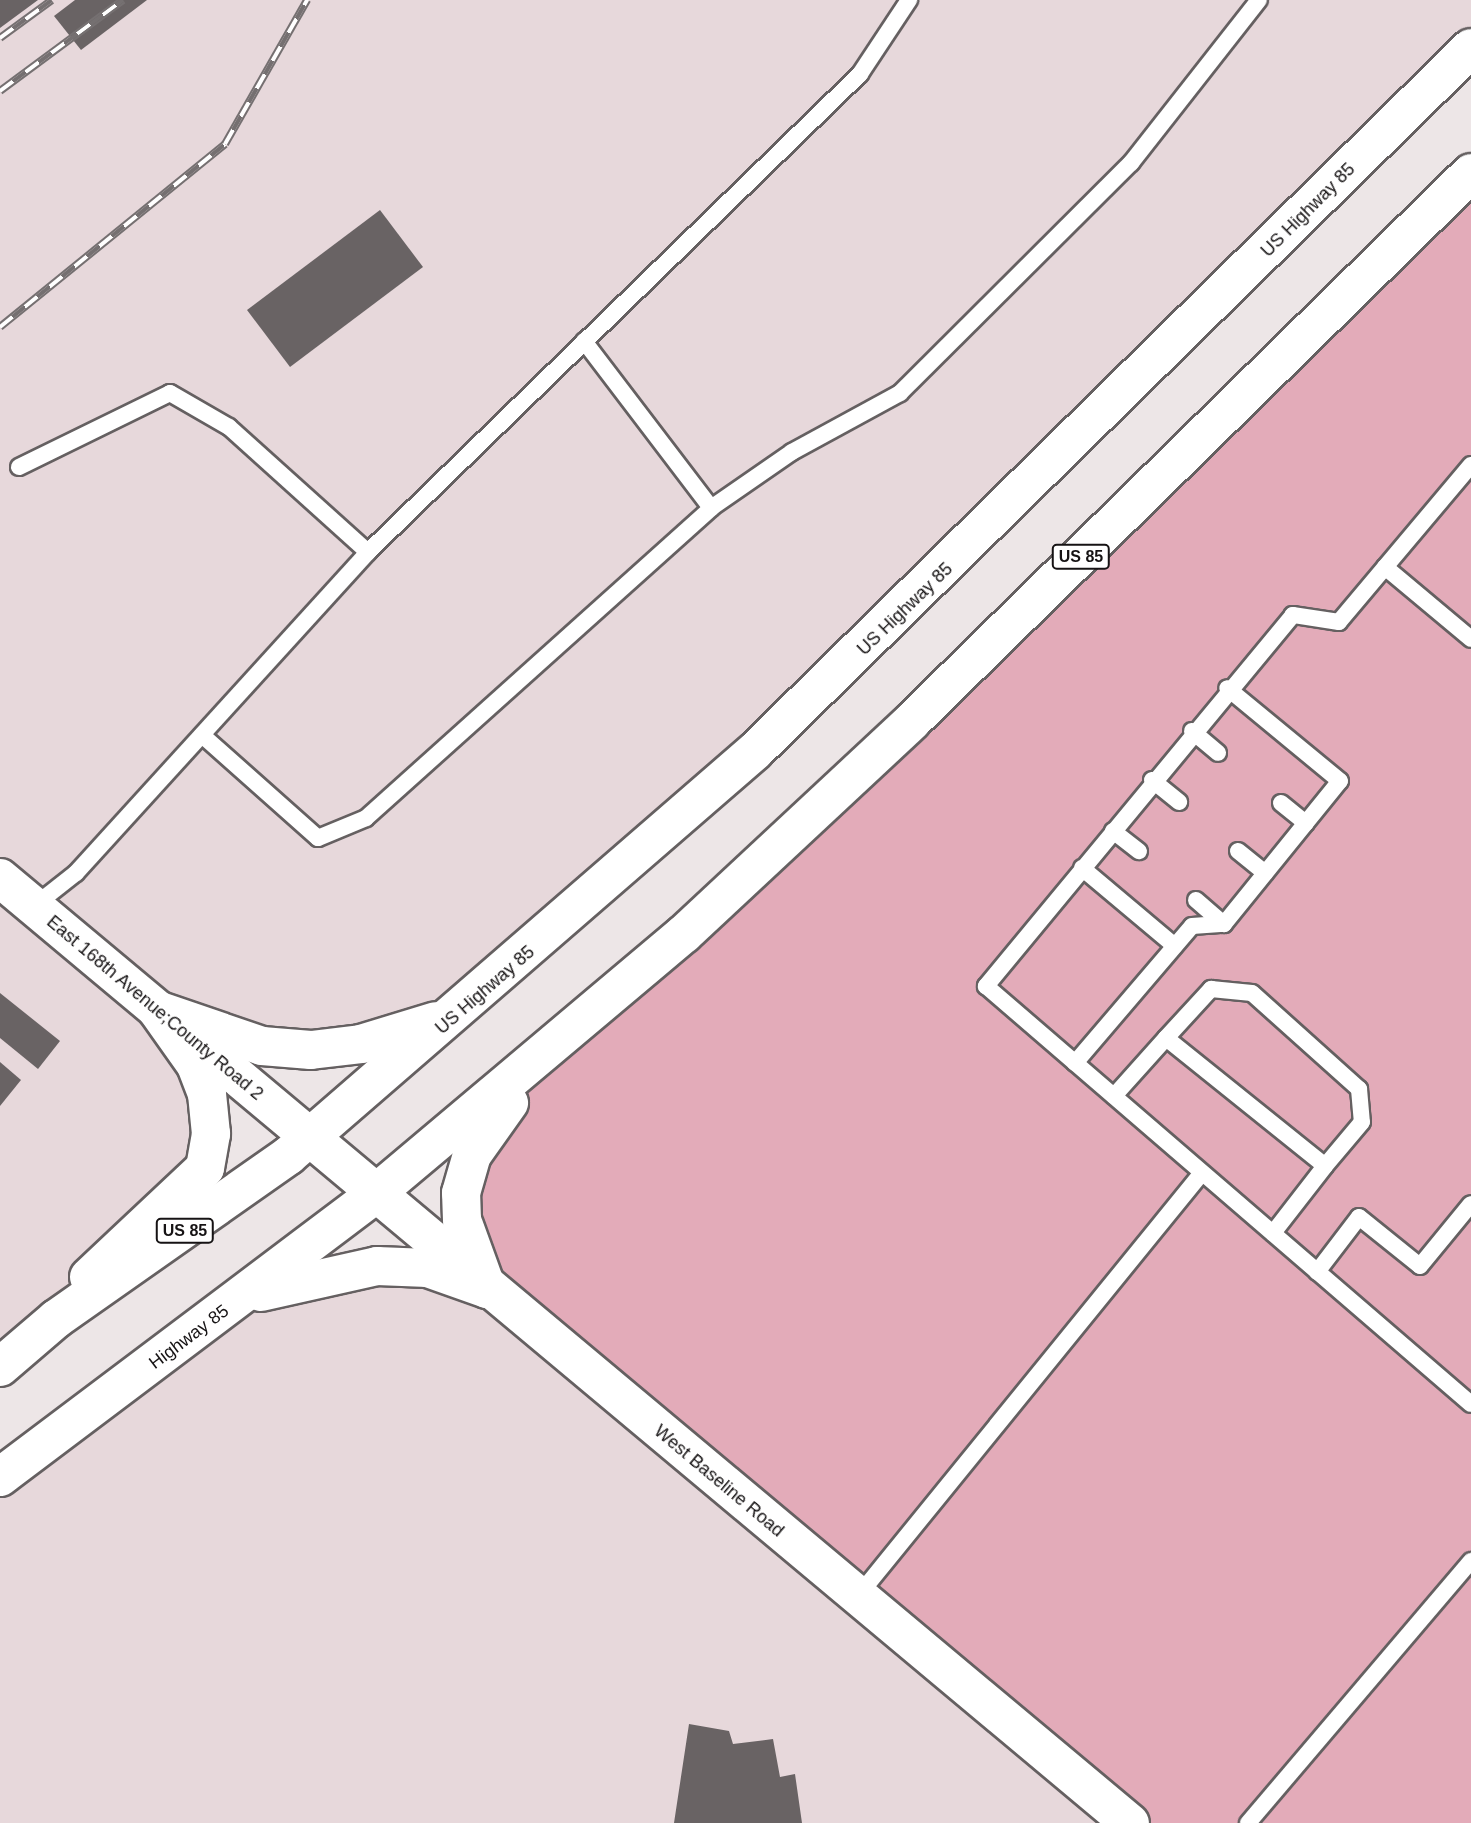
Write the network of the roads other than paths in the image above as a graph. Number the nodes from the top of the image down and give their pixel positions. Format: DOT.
graph roads {
  1 [pos="909,0"];
  2 [pos="1259,0"];
  3 [pos="1471,48"];
  4 [pos="1471,173"];
  5 [pos="584,341"];
  6 [pos="1471,465"];
  7 [pos="19,467"];
  8 [pos="711,508"];
  9 [pos="368,552"];
  10 [pos="1385,567"];
  11 [pos="1471,639"];
  12 [pos="1227,688"];
  13 [pos="1192,731"];
  14 [pos="202,735"];
  15 [pos="1218,753"];
  16 [pos="1152,780"];
  17 [pos="1179,802"];
  18 [pos="1281,803"];
  19 [pos="1306,823"];
  20 [pos="1113,831"];
  21 [pos="1139,851"];
  22 [pos="1238,851"];
  23 [pos="1082,868"];
  24 [pos="1265,873"];
  25 [pos="0,878"];
  26 [pos="1196,900"];
  27 [pos="34,906"];
  28 [pos="1224,923"];
  29 [pos="1175,946"];
  30 [pos="157,1010"];
  31 [pos="458,1014"];
  32 [pos="1166,1038"];
  33 [pos="552,1049"];
  34 [pos="1075,1063"];
  35 [pos="1114,1096"];
  36 [pos="309,1138"];
  37 [pos="1325,1166"];
  38 [pos="1201,1174"];
  39 [pos="375,1194"];
  40 [pos="1471,1204"];
  41 [pos="1272,1233"];
  42 [pos="1317,1272"];
  43 [pos="487,1289"];
  44 [pos="242,1297"];
  45 [pos="56,1319"];
  46 [pos="0,1367"];
  47 [pos="1471,1404"];
  48 [pos="0,1477"];
  49 [pos="1471,1561"];
  50 [pos="858,1596"];
  51 [pos="1130,1823"];
  52 [pos="1248,1823"];
  1 -- 5 [label="lane"];
  2 -- 8 [label="lane"];
  3 -- 31 [label="main road, US Highway 85 / US 85"];
  4 -- 33 [label="main road, US 85"];
  5 -- 8 [label="lane"];
  5 -- 9 [label="lane"];
  6 -- 10 [label="lane"];
  7 -- 9 [label="lane"];
  8 -- 14 [label="lane"];
  9 -- 14 [label="lane"];
  10 -- 11 [label="lane"];
  10 -- 12 [label="lane"];
  12 -- 13 [label="lane"];
  12 -- 19 [label="lane"];
  13 -- 15 [label="lane"];
  13 -- 16 [label="lane"];
  14 -- 27 [label="lane"];
  16 -- 17 [label="lane"];
  16 -- 20 [label="lane"];
  18 -- 19 [label="lane"];
  19 -- 24 [label="lane"];
  20 -- 21 [label="lane"];
  20 -- 23 [label="lane"];
  22 -- 24 [label="lane"];
  23 -- 29 [label="lane"];
  23 -- 34 [label="lane"];
  24 -- 28 [label="lane"];
  25 -- 27 [label="main road, East 168th Avenue;County Road 2"];
  26 -- 28 [label="lane"];
  27 -- 30 [label="main road, East 168th Avenue;County Road 2"];
  28 -- 29 [label="lane"];
  29 -- 34 [label="lane"];
  30 -- 31 [label="main road"];
  30 -- 36 [label="main road, East 168th Avenue;County Road 2"];
  30 -- 45 [label="main road"];
  31 -- 36 [label="main road, US Highway 85 / US 85"];
  32 -- 35 [label="lane"];
  32 -- 37 [label="lane"];
  32 -- 37 [label="lane"];
  33 -- 39 [label="main road, US 85"];
  33 -- 43 [label="main road"];
  34 -- 35 [label="lane"];
  35 -- 38 [label="lane"];
  36 -- 39 [label="main road, West Baseline Road"];
  36 -- 45 [label="main road, US 85"];
  37 -- 41 [label="lane"];
  38 -- 41 [label="lane"];
  38 -- 50 [label="lane"];
  39 -- 43 [label="main road, West Baseline Road"];
  39 -- 44 [label="main road, Highway 85 / US 85"];
  40 -- 42 [label="lane"];
  41 -- 42 [label="lane"];
  42 -- 47 [label="lane"];
  43 -- 44 [label="main road"];
  43 -- 50 [label="main road, West Baseline Road"];
  44 -- 48 [label="main road, Highway 85 / US 85"];
  45 -- 46 [label="main road, US 85"];
  49 -- 52 [label="lane"];
  50 -- 51 [label="main road, West Baseline Road"];
}
